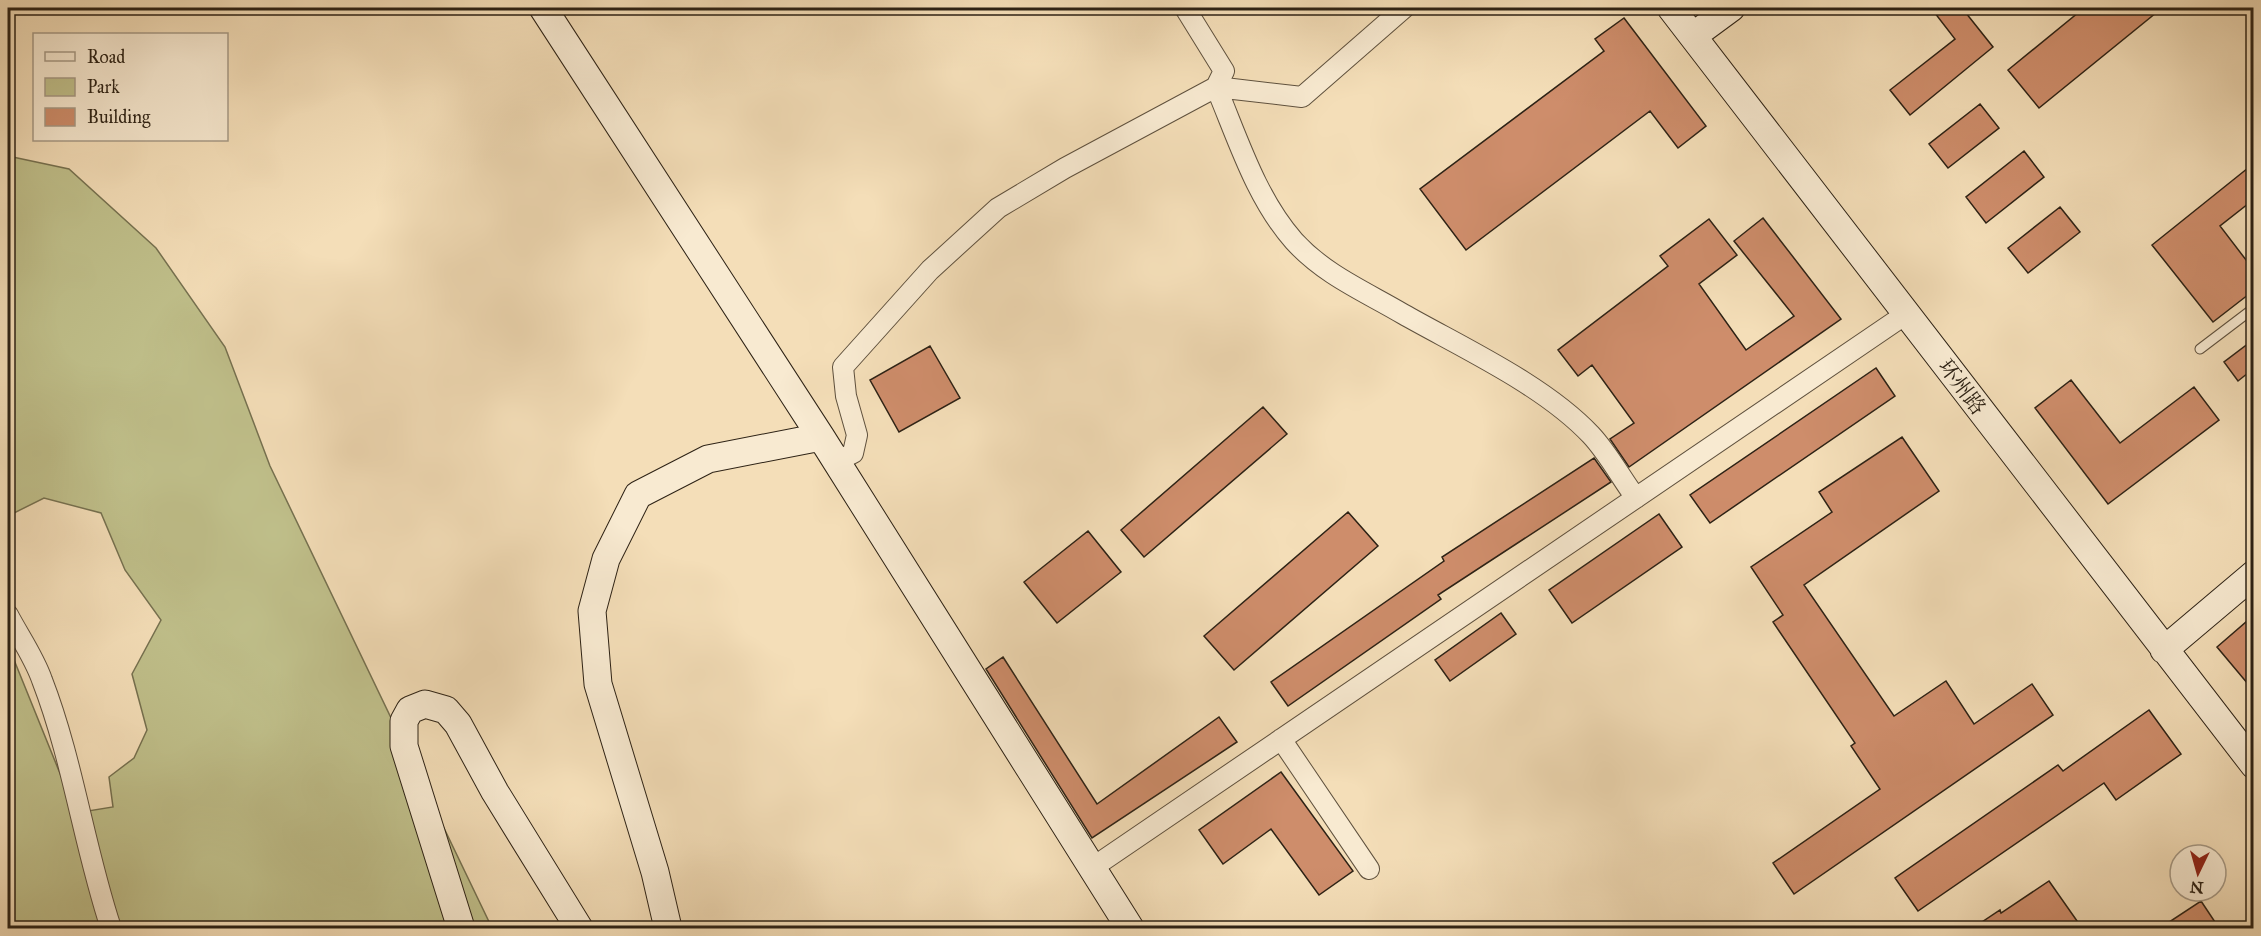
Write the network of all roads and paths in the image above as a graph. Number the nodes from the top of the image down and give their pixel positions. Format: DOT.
graph roads {
  1 [pos="543,8"];
  2 [pos="1185,8"];
  3 [pos="1404,8"];
  4 [pos="1671,8"];
  5 [pos="1731,8"];
  6 [pos="1693,36"];
  7 [pos="1216,87"];
  8 [pos="2253,308"];
  9 [pos="1906,314"];
  10 [pos="2200,349"];
  11 [pos="821,437"];
  12 [pos="836,462"];
  13 [pos="1636,498"];
  14 [pos="2253,574"];
  15 [pos="8,615"];
  16 [pos="2164,650"];
  17 [pos="1281,739"];
  18 [pos="2253,765"];
  19 [pos="1092,868"];
  20 [pos="1370,869"];
  21 [pos="111,928"];
  22 [pos="461,928"];
  23 [pos="579,928"];
  24 [pos="668,928"];
  25 [pos="1130,928"];
  1 -- 11 [label="street"];
  2 -- 7 [label="street"];
  3 -- 7 [label="street"];
  4 -- 6 [label="street, 环州路"];
  5 -- 6 [label="street"];
  6 -- 9 [label="street, 环州路"];
  7 -- 12 [label="street"];
  7 -- 13 [label="street"];
  8 -- 10 [label="lane"];
  9 -- 13 [label="street"];
  9 -- 16 [label="street, 环州路"];
  11 -- 12 [label="street"];
  11 -- 24 [label="street"];
  12 -- 19 [label="street"];
  13 -- 17 [label="street"];
  14 -- 16 [label="street"];
  15 -- 21 [label="street"];
  16 -- 18 [label="street, 环州路"];
  17 -- 19 [label="street"];
  17 -- 20 [label="street"];
  19 -- 25 [label="street"];
  22 -- 23 [label="street"];
}
